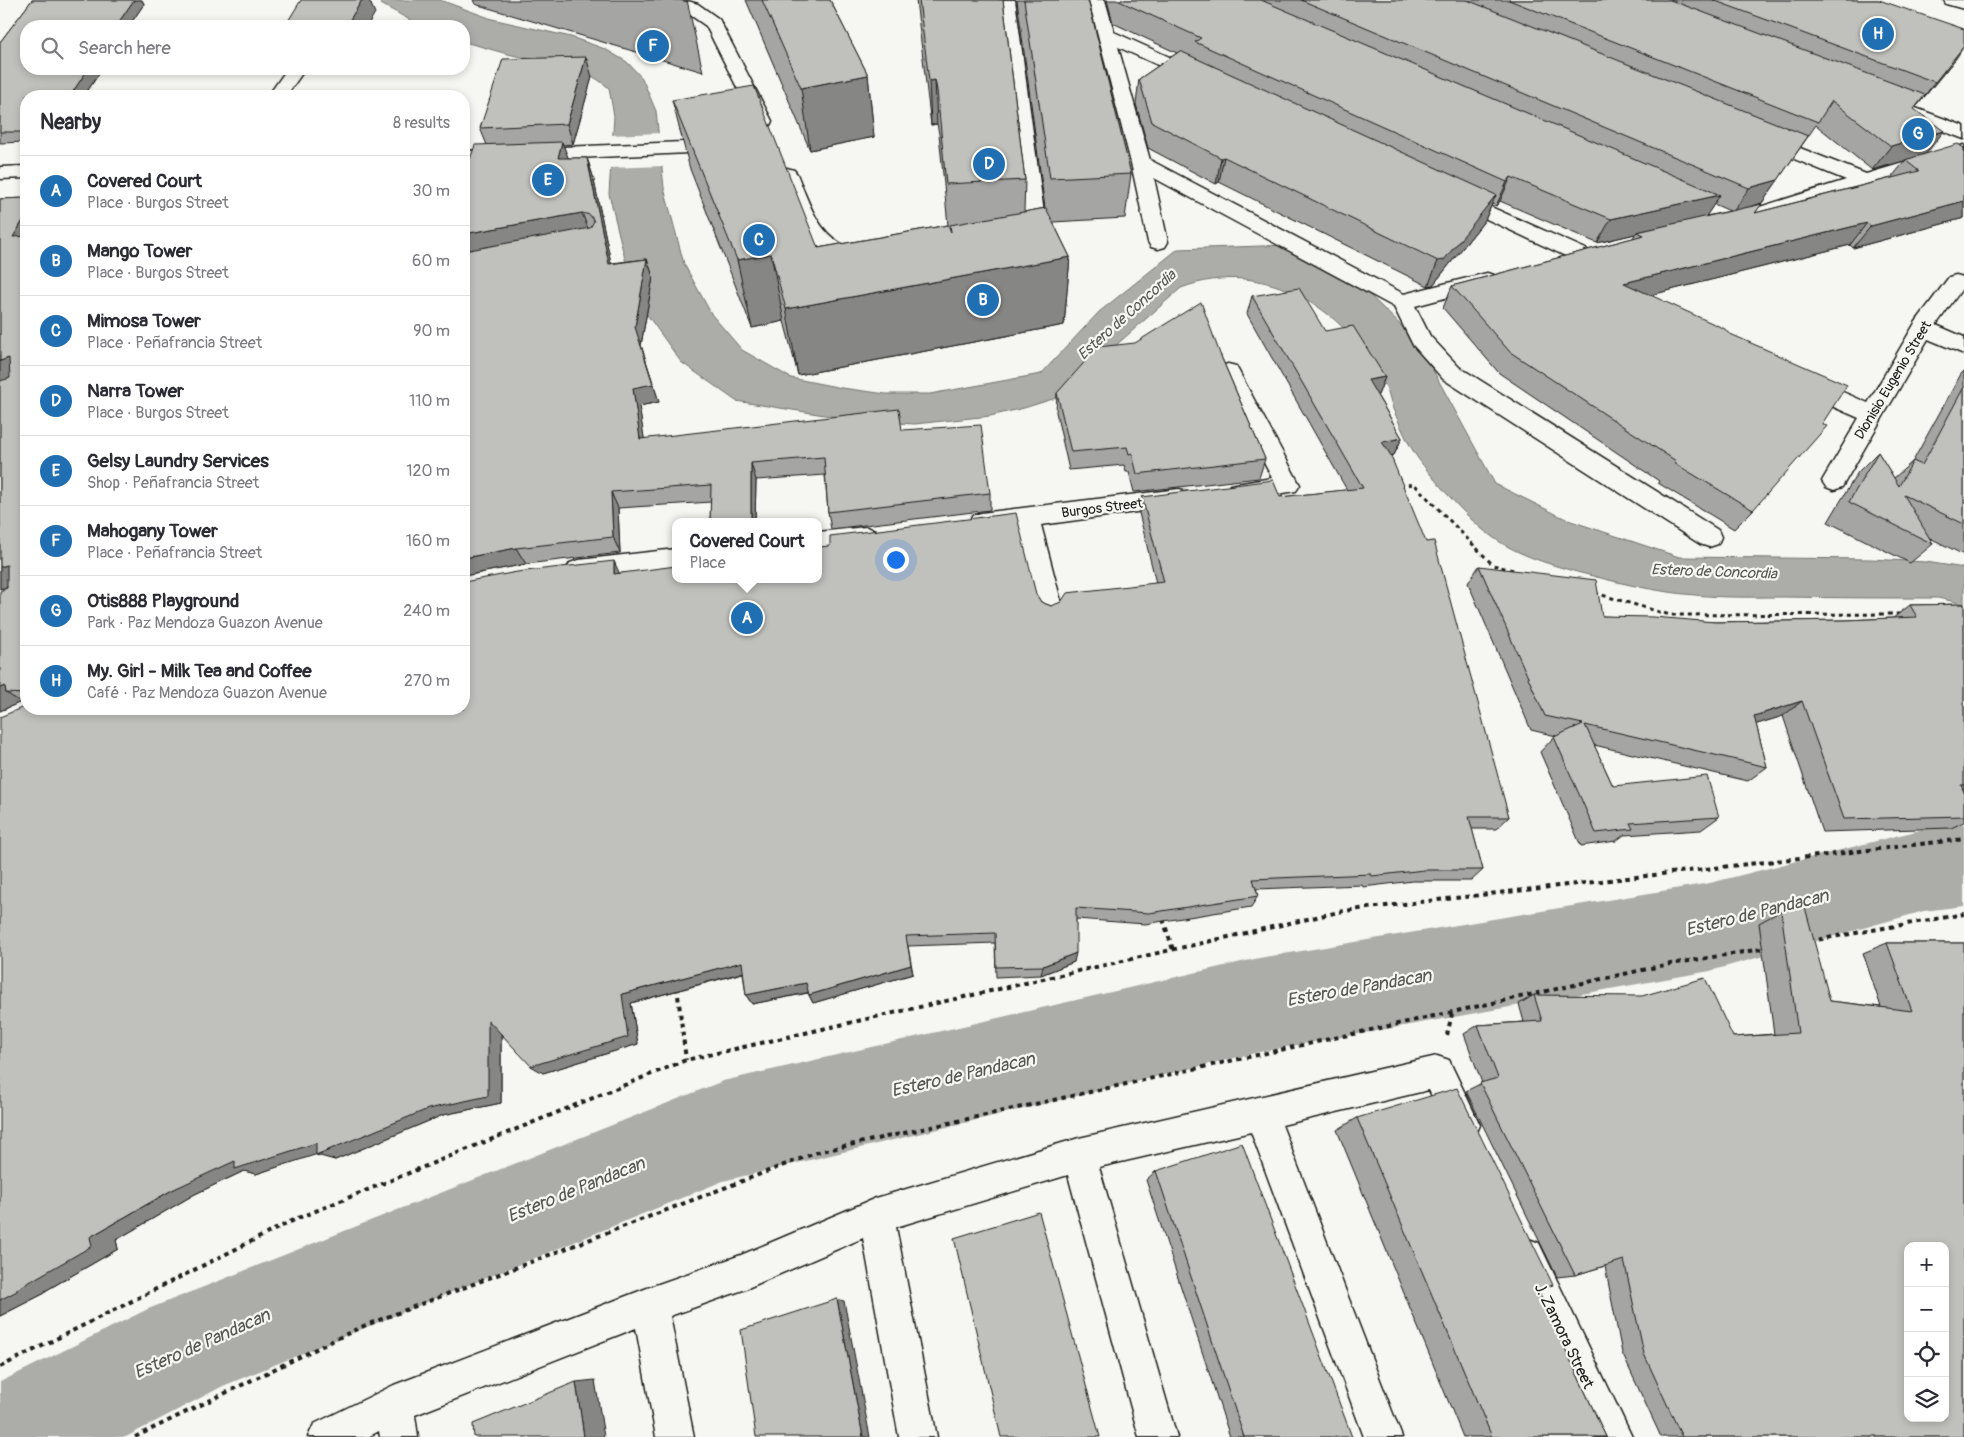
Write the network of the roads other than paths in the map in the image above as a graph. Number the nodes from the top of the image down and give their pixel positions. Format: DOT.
graph roads {
  1 [pos="666,0"];
  2 [pos="1007,0"];
  3 [pos="1097,0"];
  4 [pos="1952,0"];
  5 [pos="1964,4"];
  6 [pos="1105,34"];
  7 [pos="292,75"];
  8 [pos="1213,84"];
  9 [pos="281,90"];
  10 [pos="1880,101"];
  11 [pos="1744,132"];
  12 [pos="1964,133"];
  13 [pos="1964,151"];
  14 [pos="470,157"];
  15 [pos="780,160"];
  16 [pos="1141,163"];
  17 [pos="20,172"];
  18 [pos="0,173"];
  19 [pos="1865,181"];
  20 [pos="1437,188"];
  21 [pos="1725,221"];
  22 [pos="1158,242"];
  23 [pos="1010,255"];
  24 [pos="884,262"];
  25 [pos="1552,263"];
  26 [pos="1506,275"];
  27 [pos="1956,282"];
  28 [pos="1402,302"];
  29 [pos="1924,328"];
  30 [pos="1964,346"];
  31 [pos="1228,372"];
  32 [pos="1783,375"];
  33 [pos="1872,414"];
  34 [pos="1834,481"];
  35 [pos="1027,517"];
  36 [pos="959,526"];
  37 [pos="892,534"];
  38 [pos="1709,537"];
  39 [pos="822,542"];
  40 [pos="672,559"];
  41 [pos="555,573"];
  42 [pos="1050,609"];
  43 [pos="1260,1112"];
  44 [pos="1476,1152"];
  45 [pos="1079,1155"];
  46 [pos="876,1215"];
  47 [pos="1514,1232"];
  48 [pos="650,1305"];
  49 [pos="397,1421"];
  50 [pos="327,1437"];
  51 [pos="675,1437"];
  52 [pos="918,1437"];
  53 [pos="1158,1437"];
  54 [pos="1383,1437"];
  55 [pos="1613,1437"];
  1 -- 14 [label="street"];
  2 -- 23 [label="street"];
  3 -- 6 [label="street"];
  4 -- 5 [label="street"];
  6 -- 8 [label="street"];
  6 -- 16 [label="street"];
  7 -- 9 [label="street"];
  10 -- 12 [label="street"];
  11 -- 19 [label="street"];
  13 -- 19 [label="street"];
  15 -- 24 [label="street"];
  16 -- 22 [label="street"];
  16 -- 28 [label="street"];
  17 -- 18 [label="street"];
  19 -- 21 [label="street"];
  20 -- 25 [label="street"];
  26 -- 28 [label="street"];
  27 -- 29 [label="street, Dionisio Eugenio Street"];
  28 -- 38 [label="street"];
  29 -- 30 [label="street"];
  29 -- 33 [label="street, Dionisio Eugenio Street"];
  31 -- 35 [label="street, Burgos Street"];
  32 -- 33 [label="street"];
  33 -- 34 [label="street, Dionisio Eugenio Street"];
  35 -- 36 [label="street, Burgos Street"];
  35 -- 42 [label="street"];
  37 -- 39 [label="street"];
  40 -- 41 [label="street"];
  43 -- 44 [label="street"];
  43 -- 45 [label="street"];
  43 -- 54 [label="street"];
  45 -- 46 [label="street"];
  45 -- 53 [label="street"];
  46 -- 48 [label="street"];
  46 -- 52 [label="street"];
  47 -- 55 [label="street, J. Zamora Street"];
  48 -- 49 [label="street"];
  48 -- 51 [label="street"];
  49 -- 50 [label="street"];
}
